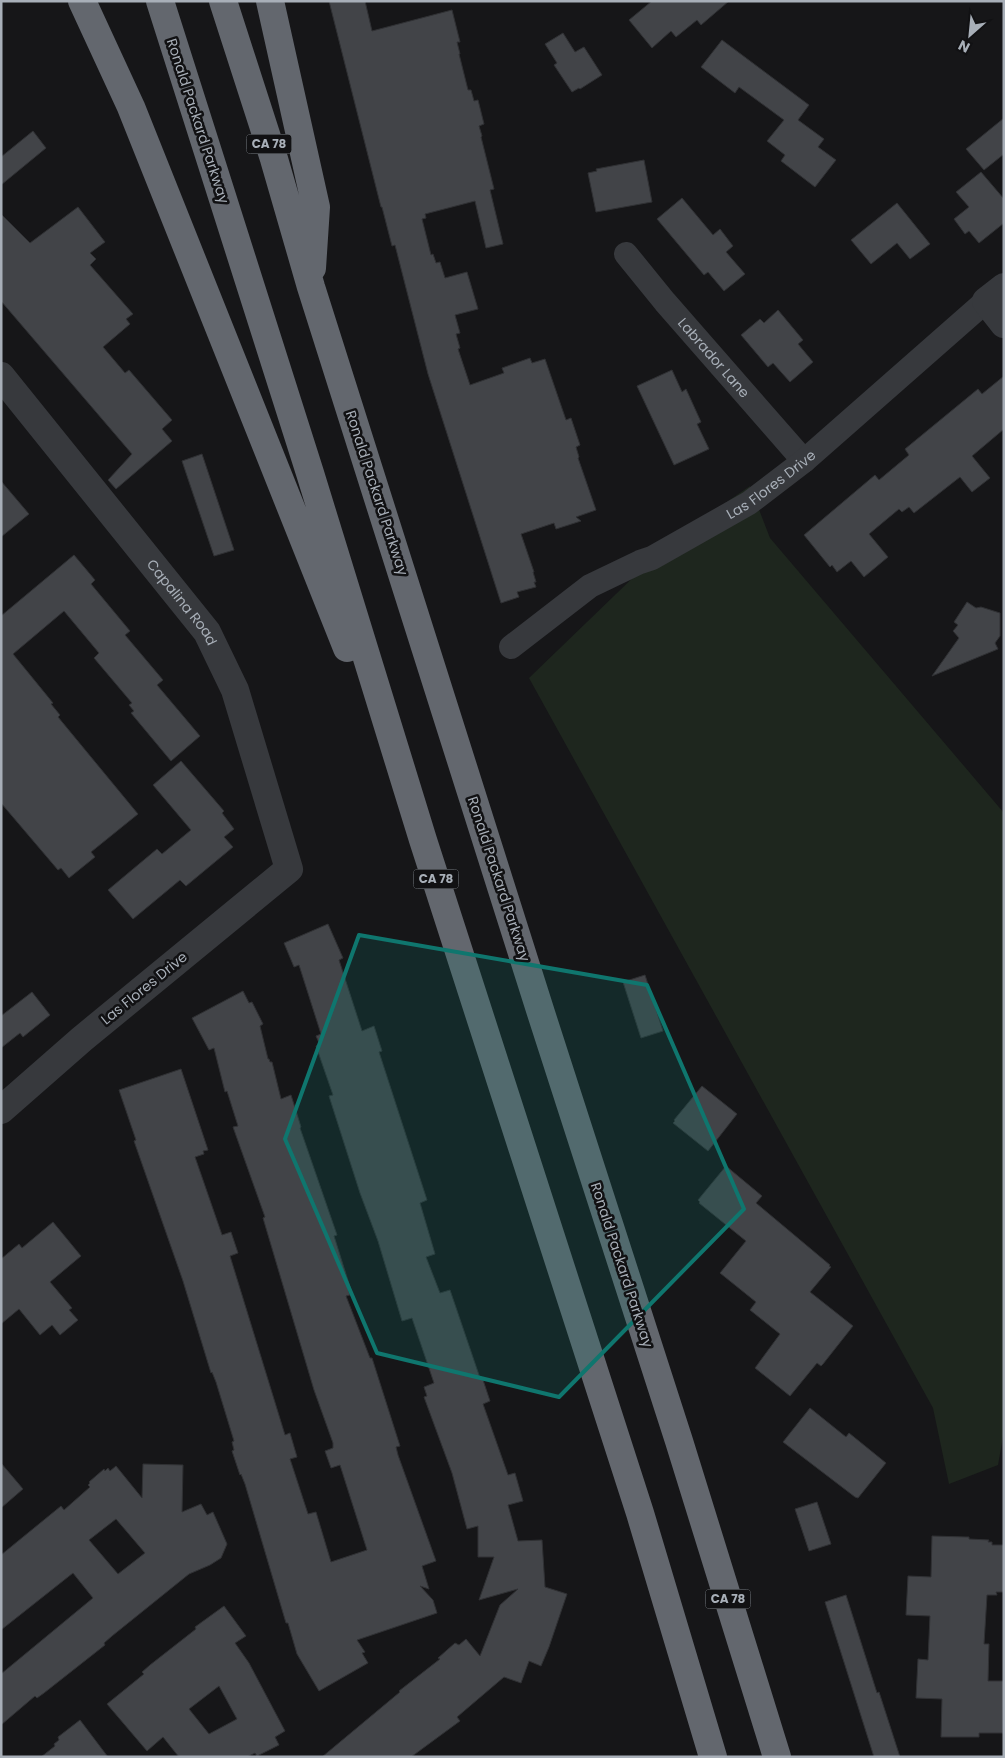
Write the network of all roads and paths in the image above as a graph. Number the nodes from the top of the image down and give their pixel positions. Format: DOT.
graph roads {
  1 [pos="82,1"];
  2 [pos="160,1"];
  3 [pos="223,1"];
  4 [pos="270,1"];
  5 [pos="626,254"];
  6 [pos="311,287"];
  7 [pos="995,294"];
  8 [pos="1004,324"];
  9 [pos="1,376"];
  10 [pos="804,461"];
  11 [pos="511,647"];
  12 [pos="423,840"];
  13 [pos="289,869"];
  14 [pos="1,1110"];
  15 [pos="713,1757"];
  16 [pos="777,1757"];
  1 -- 12 [label="highway"];
  2 -- 12 [label="highway, Ronald Packard Parkway / CA 78"];
  3 -- 6 [label="highway, Ronald Packard Parkway / CA 78"];
  4 -- 6 [label="highway"];
  5 -- 10 [label="street, Labrador Lane"];
  6 -- 16 [label="highway, Ronald Packard Parkway / CA 78"];
  7 -- 8 [label="street"];
  7 -- 10 [label="street, Las Flores Drive"];
  9 -- 13 [label="street, Capalina Road"];
  10 -- 11 [label="street, Las Flores Drive"];
  12 -- 15 [label="highway, Ronald Packard Parkway / CA 78"];
  13 -- 14 [label="street, Las Flores Drive"];
}
